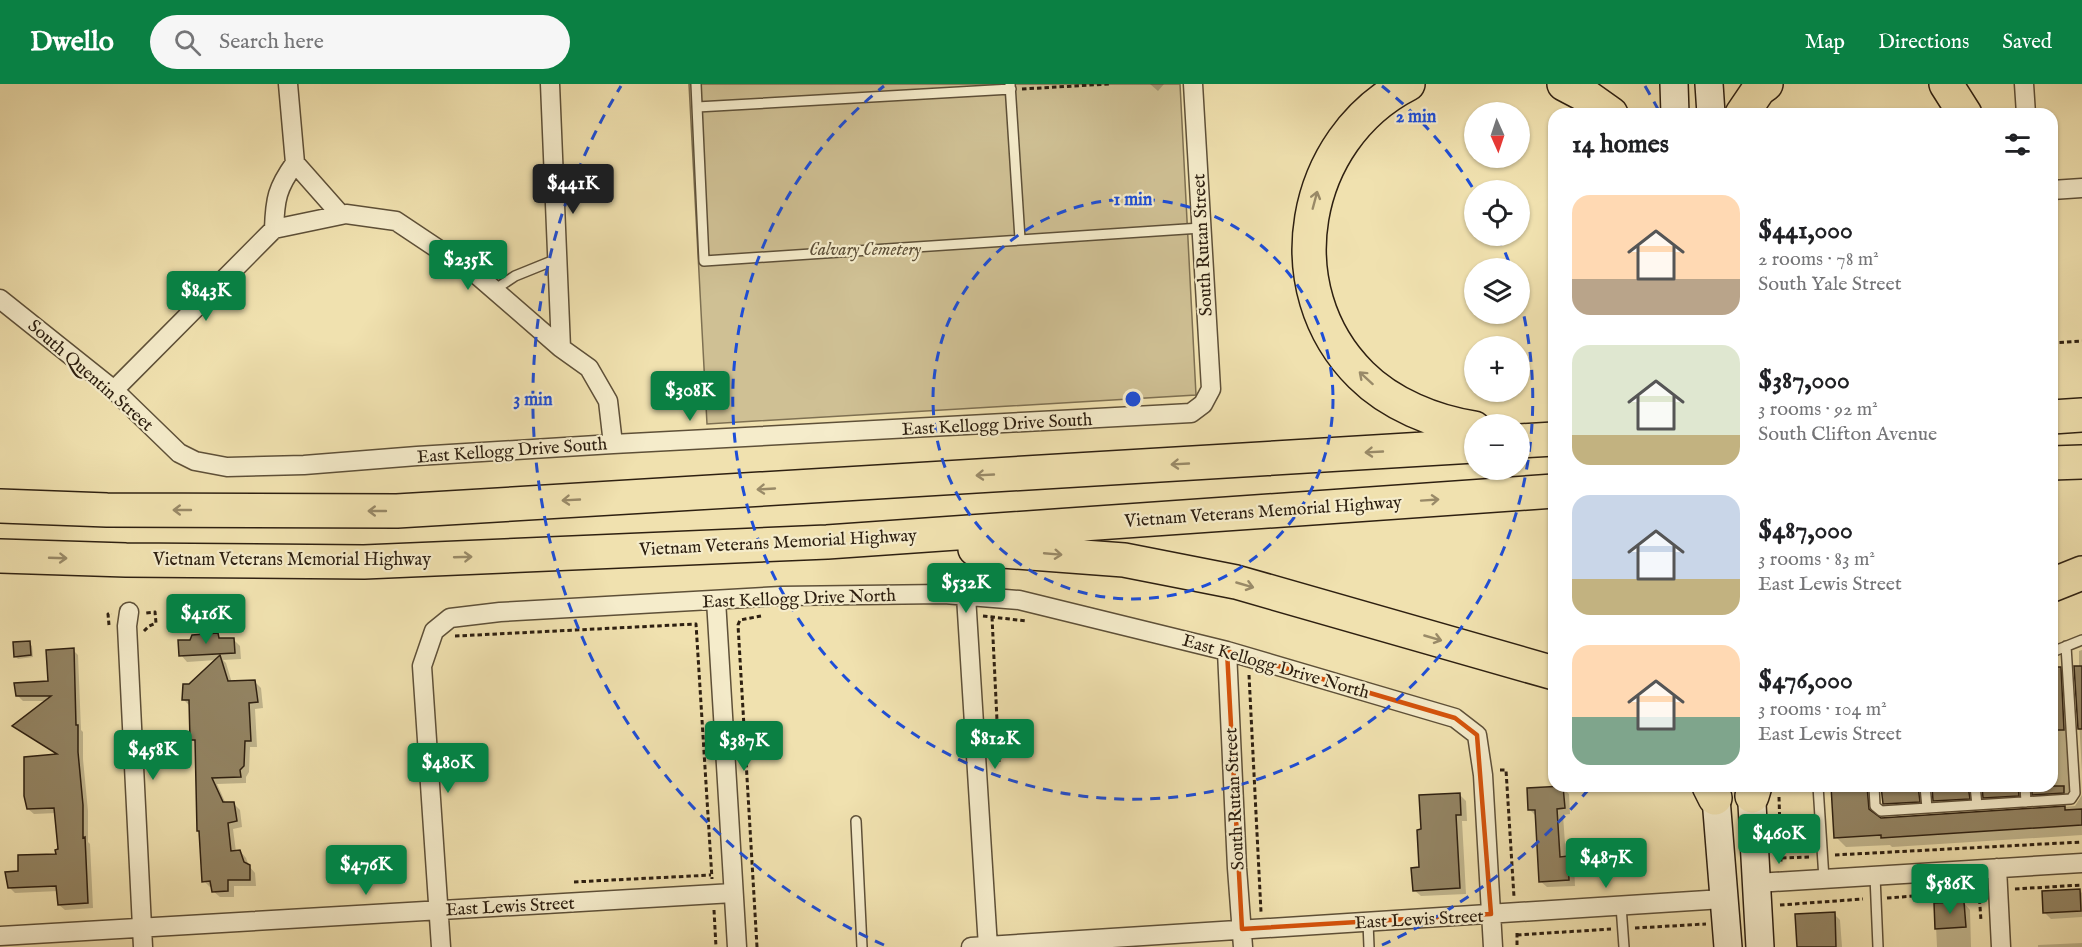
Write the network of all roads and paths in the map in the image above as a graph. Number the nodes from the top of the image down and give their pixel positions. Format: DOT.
graph roads {
  1 [pos="288,84"];
  2 [pos="550,84"];
  3 [pos="696,84"];
  4 [pos="1109,84"];
  5 [pos="1193,84"];
  6 [pos="1408,84"];
  7 [pos="1564,84"];
  8 [pos="1674,84"];
  9 [pos="1709,84"];
  10 [pos="1766,84"];
  11 [pos="1946,84"];
  12 [pos="2024,84"];
  13 [pos="1011,87"];
  14 [pos="697,107"];
  15 [pos="1603,108"];
  16 [pos="1675,108"];
  17 [pos="1711,108"];
  18 [pos="1746,108"];
  19 [pos="1961,108"];
  20 [pos="2026,108"];
  21 [pos="296,163"];
  22 [pos="2082,188"];
  23 [pos="2058,190"];
  24 [pos="341,215"];
  25 [pos="1201,228"];
  26 [pos="274,229"];
  27 [pos="1020,239"];
  28 [pos="557,259"];
  29 [pos="494,290"];
  30 [pos="0,299"];
  31 [pos="2082,341"];
  32 [pos="2058,343"];
  33 [pos="561,348"];
  34 [pos="114,390"];
  35 [pos="1203,404"];
  36 [pos="2082,416"];
  37 [pos="2058,417"];
  38 [pos="1464,426"];
  39 [pos="613,444"];
  40 [pos="1464,447"];
  41 [pos="179,453"];
  42 [pos="2082,462"];
  43 [pos="2058,463"];
  44 [pos="1548,491"];
  45 [pos="0,506"];
  46 [pos="827,542"];
  47 [pos="0,556"];
  48 [pos="2082,573"];
  49 [pos="2058,583"];
  50 [pos="716,600"];
  51 [pos="967,605"];
  52 [pos="129,612"];
  53 [pos="768,614"];
  54 [pos="992,617"];
  55 [pos="1037,622"];
  56 [pos="441,635"];
  57 [pos="2082,640"];
  58 [pos="2066,646"];
  59 [pos="2058,649"];
  60 [pos="1227,651"];
  61 [pos="1548,671"];
  62 [pos="1256,677"];
  63 [pos="999,762"];
  64 [pos="1498,770"];
  65 [pos="1713,792"];
  66 [pos="1759,792"];
  67 [pos="1760,792"];
  68 [pos="1818,792"];
  69 [pos="1874,792"];
  70 [pos="1926,792"];
  71 [pos="1976,792"];
  72 [pos="2025,792"];
  73 [pos="2026,802"];
  74 [pos="1977,805"];
  75 [pos="1927,808"];
  76 [pos="856,821"];
  77 [pos="2082,842"];
  78 [pos="1823,856"];
  79 [pos="2082,863"];
  80 [pos="1997,868"];
  81 [pos="711,875"];
  82 [pos="1875,876"];
  83 [pos="1824,879"];
  84 [pos="574,882"];
  85 [pos="1757,883"];
  86 [pos="2082,885"];
  87 [pos="2009,890"];
  88 [pos="733,893"];
  89 [pos="713,894"];
  90 [pos="1723,899"];
  91 [pos="1515,902"];
  92 [pos="1621,906"];
  93 [pos="439,910"];
  94 [pos="1491,914"];
  95 [pos="1368,922"];
  96 [pos="1516,925"];
  97 [pos="142,927"];
  98 [pos="1262,928"];
  99 [pos="0,936"];
  100 [pos="1242,938"];
  101 [pos="143,947"];
  102 [pos="441,947"];
  103 [pos="716,947"];
  104 [pos="737,947"];
  105 [pos="757,947"];
  106 [pos="862,947"];
  107 [pos="982,947"];
  108 [pos="1370,947"];
  109 [pos="1493,947"];
  110 [pos="1517,947"];
  111 [pos="1624,947"];
  112 [pos="1728,947"];
  113 [pos="1760,947"];
  114 [pos="1878,947"];
  115 [pos="2001,947"];
  1 -- 21 [label="street"];
  2 -- 28 [label="street"];
  3 -- 14 [label="lane"];
  4 -- 13 [label="path"];
  5 -- 25 [label="street, South Rutan Street"];
  38 -- 6 [label="highway, one-way"];
  7 -- 15 [label="highway"];
  8 -- 16 [label="main road"];
  9 -- 17 [label="main road"];
  10 -- 18 [label="highway"];
  11 -- 19 [label="highway"];
  12 -- 20 [label="street"];
  13 -- 14 [label="lane"];
  13 -- 27 [label="lane"];
  14 -- 27 [label="lane"];
  21 -- 24 [label="street"];
  21 -- 26 [label="street"];
  22 -- 23 [label="street"];
  24 -- 26 [label="street"];
  24 -- 29 [label="street"];
  25 -- 27 [label="lane"];
  25 -- 35 [label="street, South Rutan Street"];
  26 -- 34 [label="street"];
  28 -- 29 [label="lane"];
  28 -- 33 [label="street"];
  29 -- 33 [label="street"];
  30 -- 34 [label="street, South Quentin Street"];
  31 -- 32 [label="path"];
  33 -- 39 [label="street"];
  34 -- 41 [label="street, South Quentin Street"];
  35 -- 39 [label="street, East Kellogg Drive South"];
  36 -- 37 [label="highway"];
  39 -- 41 [label="street, East Kellogg Drive South"];
  40 -- 45 [label="highway, one-way"];
  42 -- 43 [label="highway"];
  46 -- 44 [label="highway, Vietnam Veterans Memorial Highway, one-way"];
  47 -- 46 [label="highway, Vietnam Veterans Memorial Highway, one-way"];
  46 -- 61 [label="highway, one-way"];
  48 -- 49 [label="highway"];
  50 -- 51 [label="street, East Kellogg Drive North"];
  50 -- 56 [label="street, East Kellogg Drive North"];
  50 -- 88 [label="street"];
  51 -- 54 [label="path"];
  51 -- 60 [label="street, East Kellogg Drive North"];
  51 -- 107 [label="street"];
  52 -- 97 [label="street"];
  53 -- 105 [label="path"];
  54 -- 55 [label="path"];
  54 -- 63 [label="path"];
  56 -- 81 [label="path"];
  56 -- 93 [label="street"];
  57 -- 58 [label="lane"];
  58 -- 59 [label="lane"];
  58 -- 73 [label="lane"];
  60 -- 94 [label="street, East Kellogg Drive North"];
  60 -- 100 [label="street, South Rutan Street"];
  62 -- 98 [label="path"];
  64 -- 91 [label="path"];
  65 -- 90 [label="main road"];
  66 -- 85 [label="main road"];
  67 -- 78 [label="path"];
  68 -- 78 [label="lane"];
  69 -- 75 [label="lane"];
  70 -- 75 [label="lane"];
  71 -- 74 [label="lane"];
  72 -- 73 [label="lane"];
  73 -- 74 [label="lane"];
  74 -- 75 [label="lane"];
  76 -- 106 [label="lane"];
  77 -- 78 [label="path"];
  78 -- 83 [label="lane"];
  79 -- 80 [label="street"];
  80 -- 82 [label="street"];
  80 -- 115 [label="street"];
  81 -- 84 [label="path"];
  81 -- 89 [label="path"];
  82 -- 83 [label="street"];
  82 -- 114 [label="lane"];
  83 -- 85 [label="street"];
  85 -- 113 [label="main road"];
  86 -- 87 [label="path"];
  88 -- 89 [label="street, East Lewis Street"];
  88 -- 104 [label="street"];
  89 -- 93 [label="street, East Lewis Street"];
  89 -- 103 [label="path"];
  90 -- 92 [label="street, East Lewis Street"];
  90 -- 112 [label="main road"];
  92 -- 94 [label="street, East Lewis Street"];
  92 -- 111 [label="lane"];
  93 -- 97 [label="street, East Lewis Street"];
  93 -- 102 [label="street"];
  94 -- 95 [label="street, East Lewis Street"];
  94 -- 109 [label="street"];
  95 -- 98 [label="street, East Lewis Street"];
  95 -- 108 [label="lane"];
  96 -- 110 [label="path"];
  97 -- 99 [label="street, East Lewis Street"];
  97 -- 101 [label="street"];
  98 -- 100 [label="street, East Lewis Street"];
  100 -- 107 [label="street, East Lewis Street"];
}
